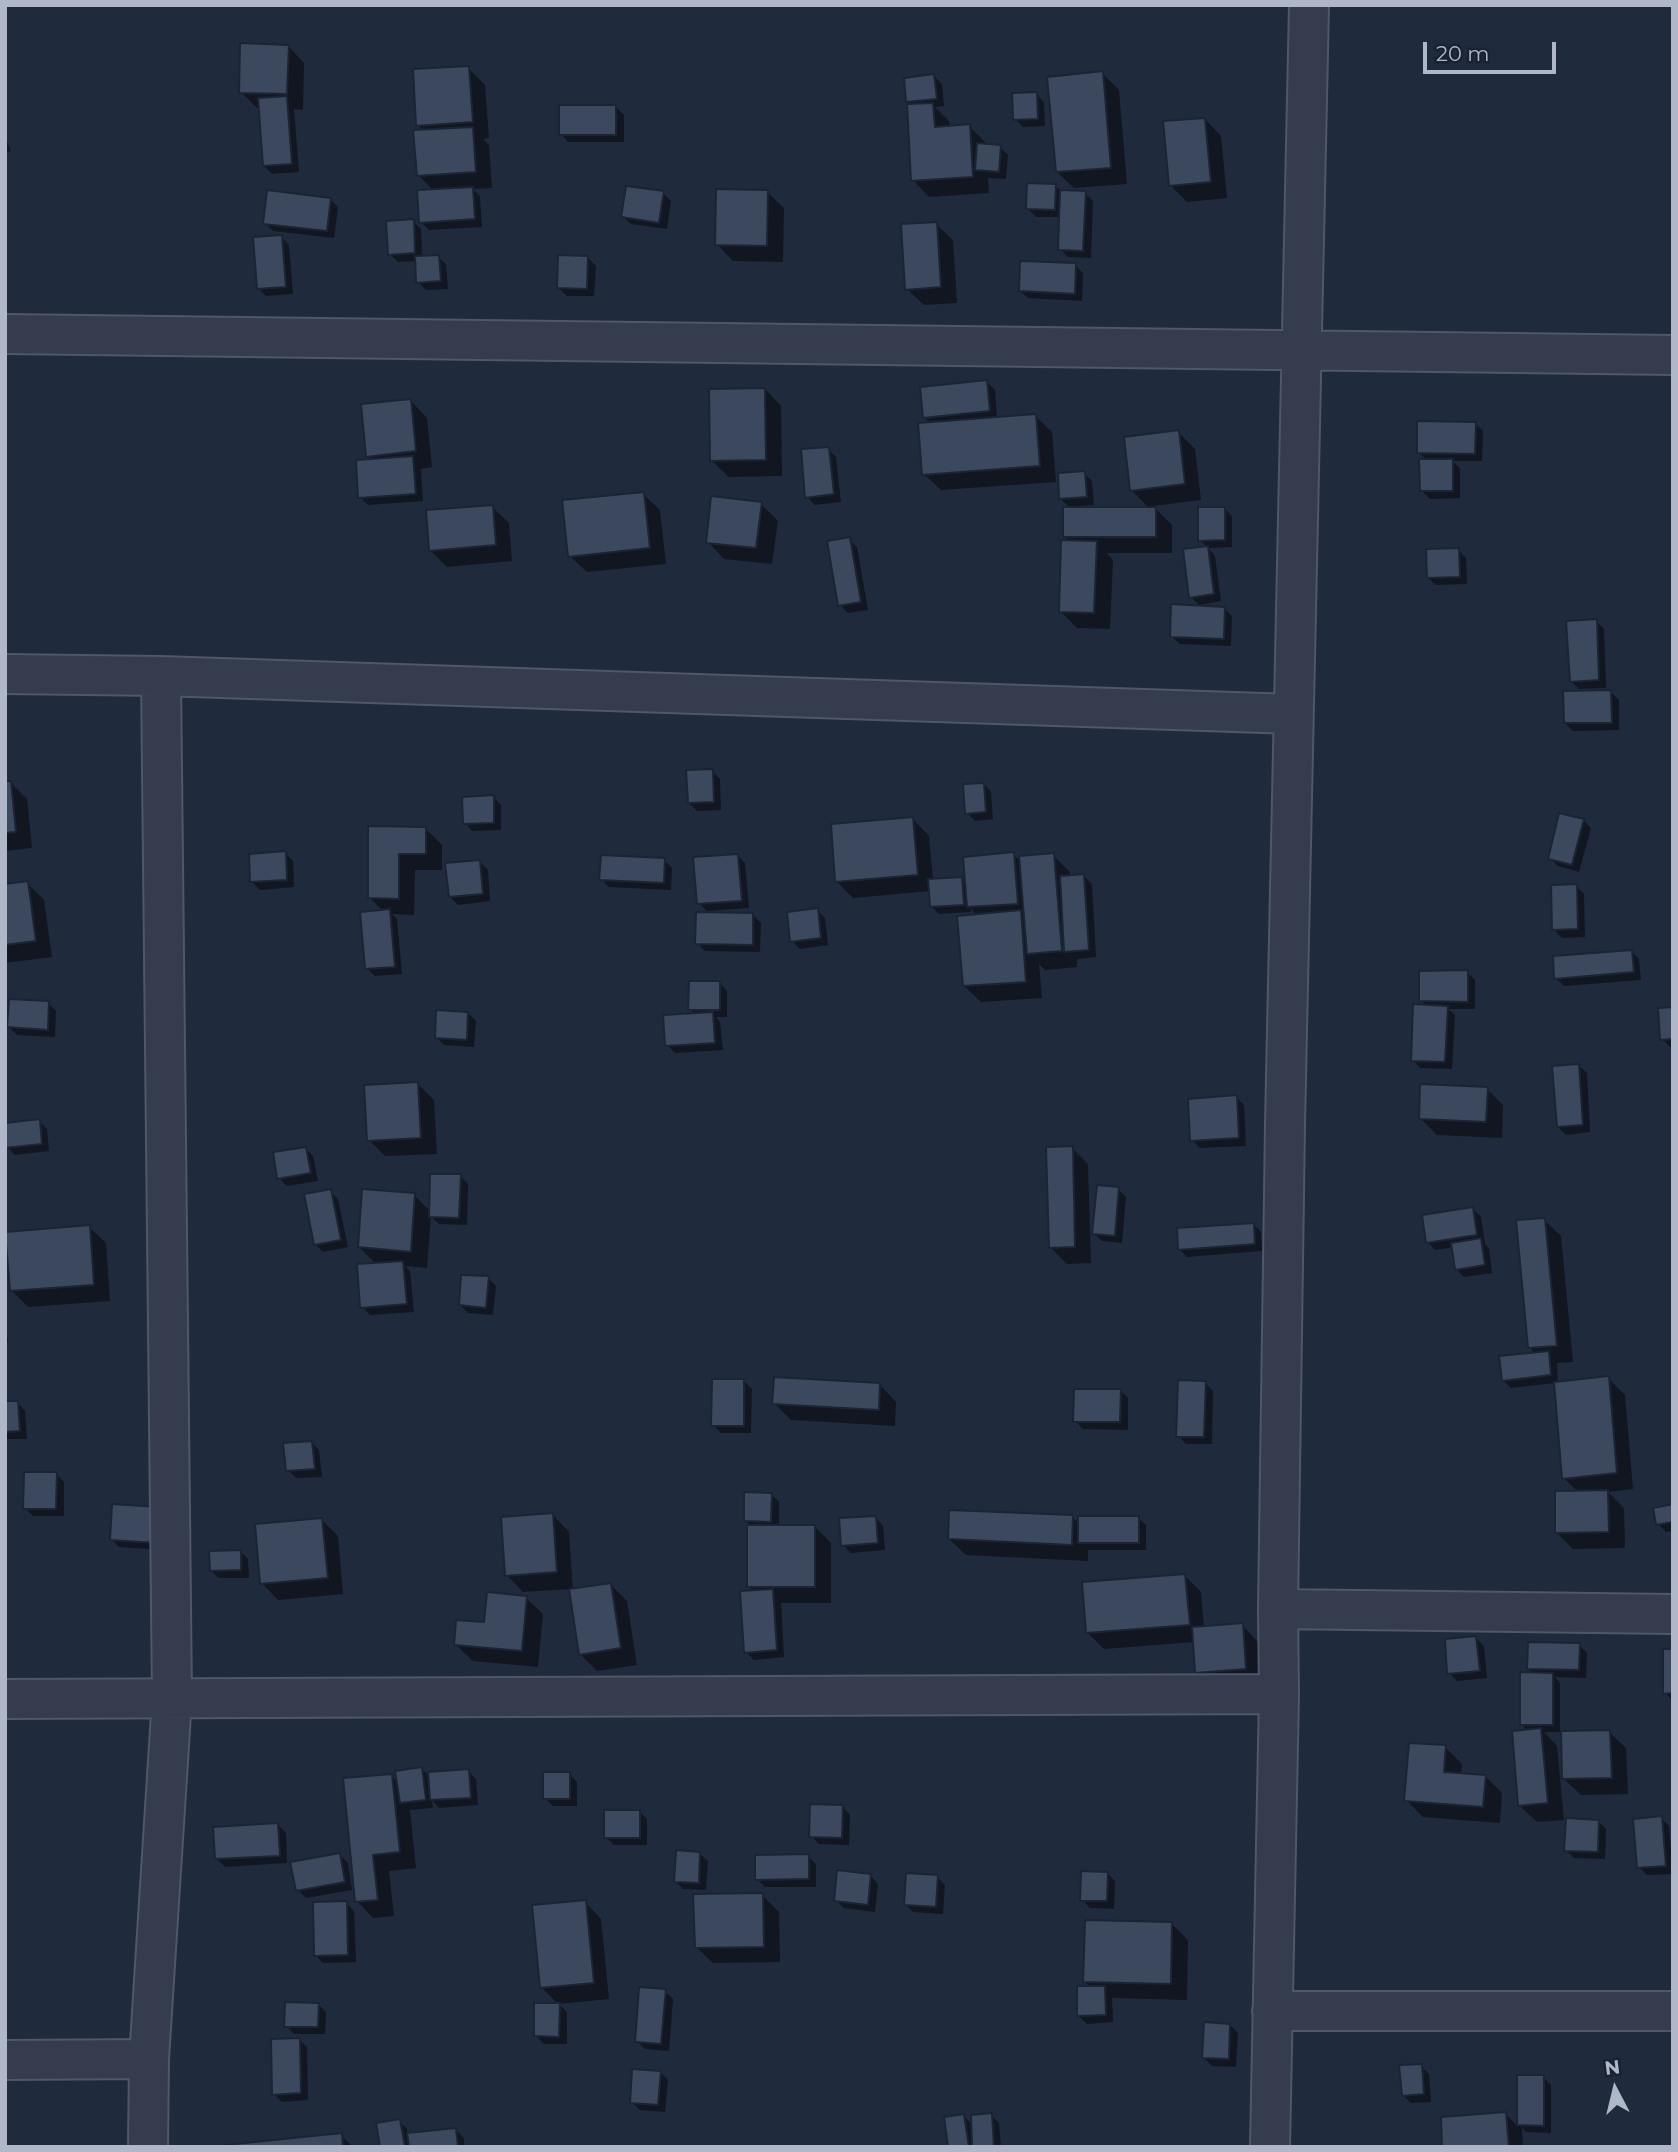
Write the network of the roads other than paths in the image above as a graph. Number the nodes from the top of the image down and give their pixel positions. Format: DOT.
graph roads {
  1 [pos="1309,5"];
  2 [pos="5,334"];
  3 [pos="1302,350"];
  4 [pos="1673,355"];
  5 [pos="5,674"];
  6 [pos="161,676"];
  7 [pos="1293,714"];
  8 [pos="1278,1609"];
  9 [pos="1673,1614"];
  10 [pos="1279,1694"];
  11 [pos="172,1698"];
  12 [pos="5,1699"];
  13 [pos="1272,2011"];
  14 [pos="1673,2011"];
  15 [pos="149,2059"];
  16 [pos="5,2060"];
  17 [pos="148,2147"];
  18 [pos="1270,2147"];
  1 -- 3 [label="street"];
  2 -- 3 [label="street"];
  3 -- 4 [label="street"];
  3 -- 7 [label="street"];
  5 -- 6 [label="street"];
  6 -- 7 [label="street"];
  6 -- 11 [label="street"];
  7 -- 8 [label="street"];
  8 -- 9 [label="street"];
  8 -- 10 [label="street"];
  10 -- 11 [label="street"];
  10 -- 13 [label="street"];
  11 -- 12 [label="street"];
  11 -- 15 [label="street"];
  13 -- 14 [label="street"];
  13 -- 18 [label="street"];
  15 -- 16 [label="street"];
  15 -- 17 [label="street"];
}
